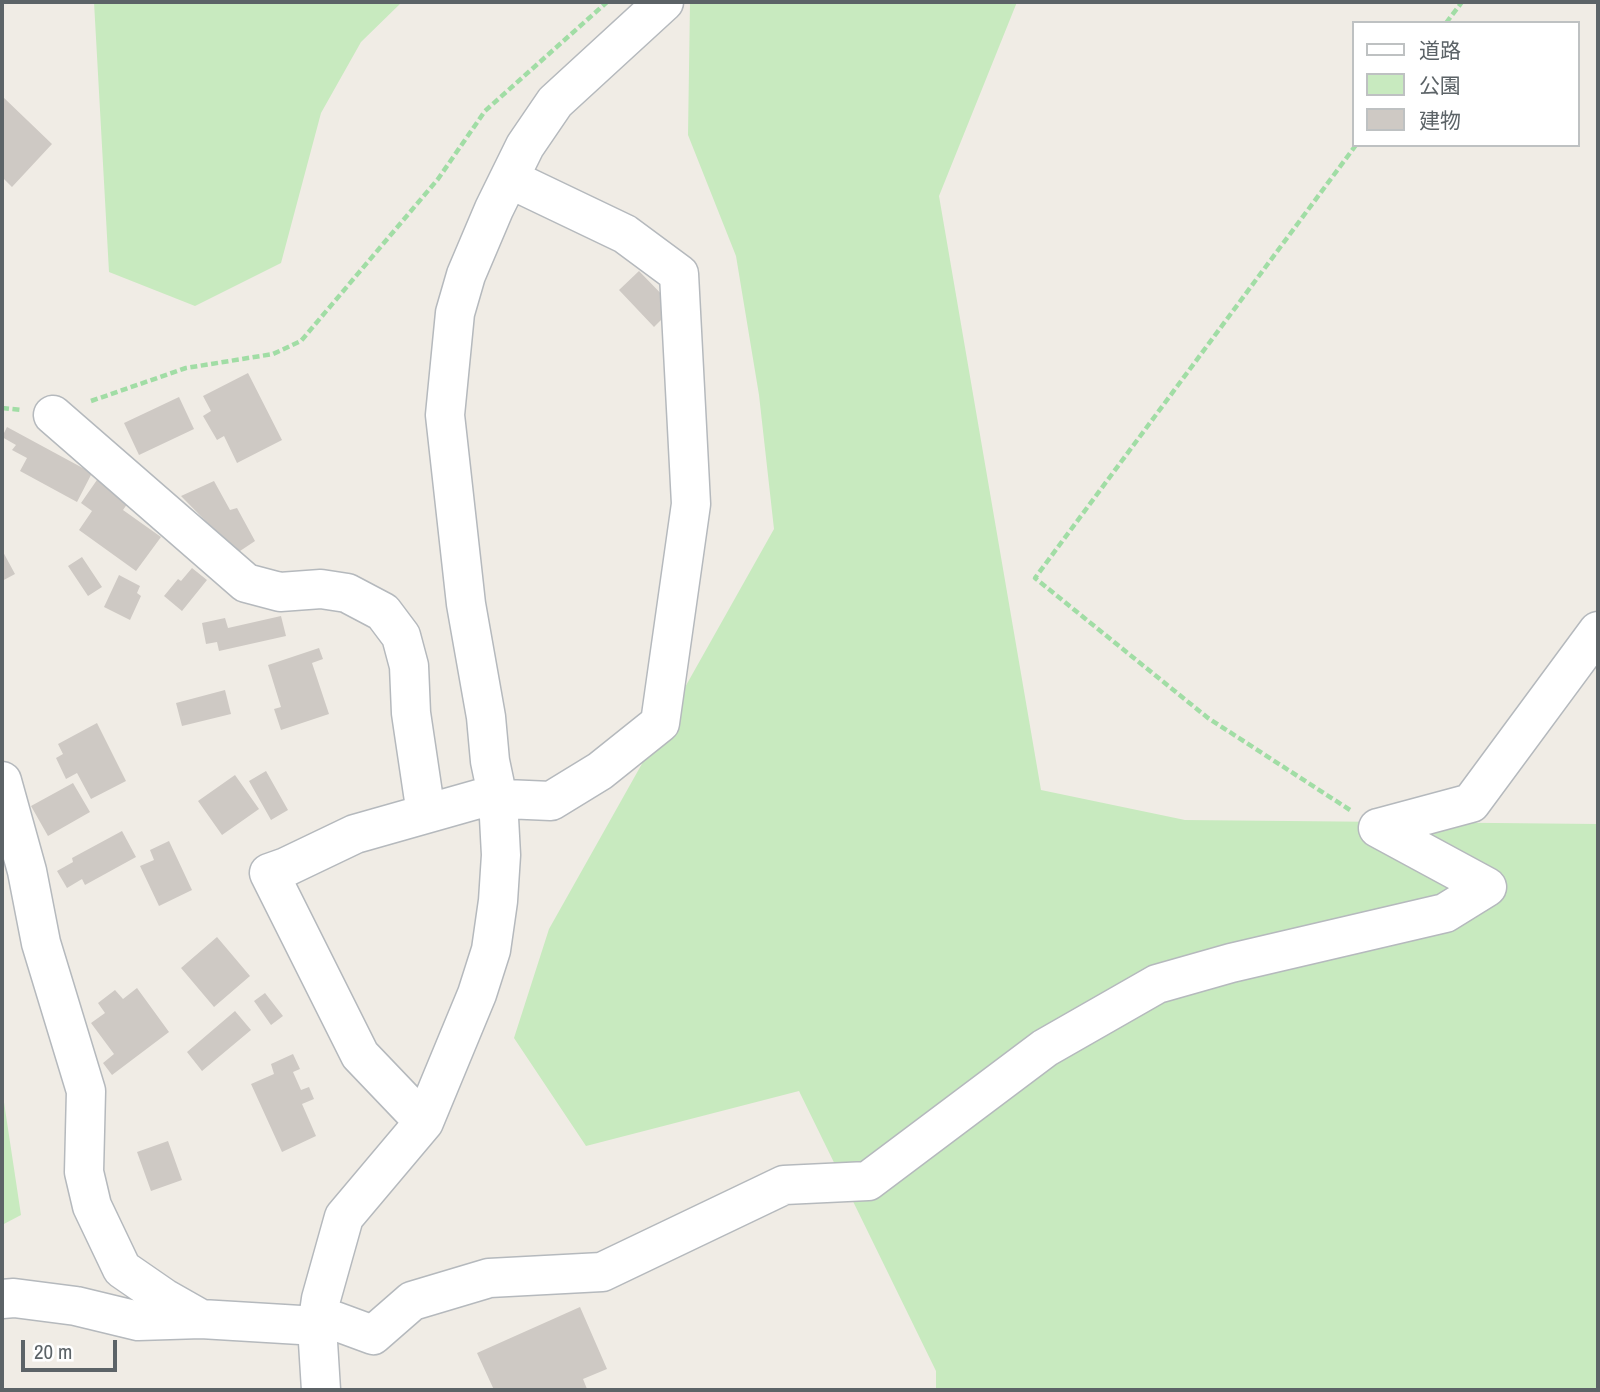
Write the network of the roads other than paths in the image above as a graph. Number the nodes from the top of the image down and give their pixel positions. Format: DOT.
graph roads {
  1 [pos="664,2"];
  2 [pos="510,179"];
  3 [pos="53,415"];
  4 [pos="1598,631"];
  5 [pos="2,781"];
  6 [pos="498,799"];
  7 [pos="426,814"];
  8 [pos="424,1122"];
  9 [pos="2,1299"];
  10 [pos="201,1319"];
  11 [pos="317,1326"];
  12 [pos="321,1390"];
  1 -- 2 [label="street"];
  2 -- 6 [label="street"];
  2 -- 6 [label="street"];
  3 -- 7 [label="street"];
  4 -- 11 [label="street"];
  5 -- 10 [label="street"];
  6 -- 7 [label="street"];
  6 -- 8 [label="street"];
  7 -- 8 [label="street"];
  8 -- 11 [label="street"];
  9 -- 10 [label="street"];
  10 -- 11 [label="street"];
  11 -- 12 [label="street"];
}
